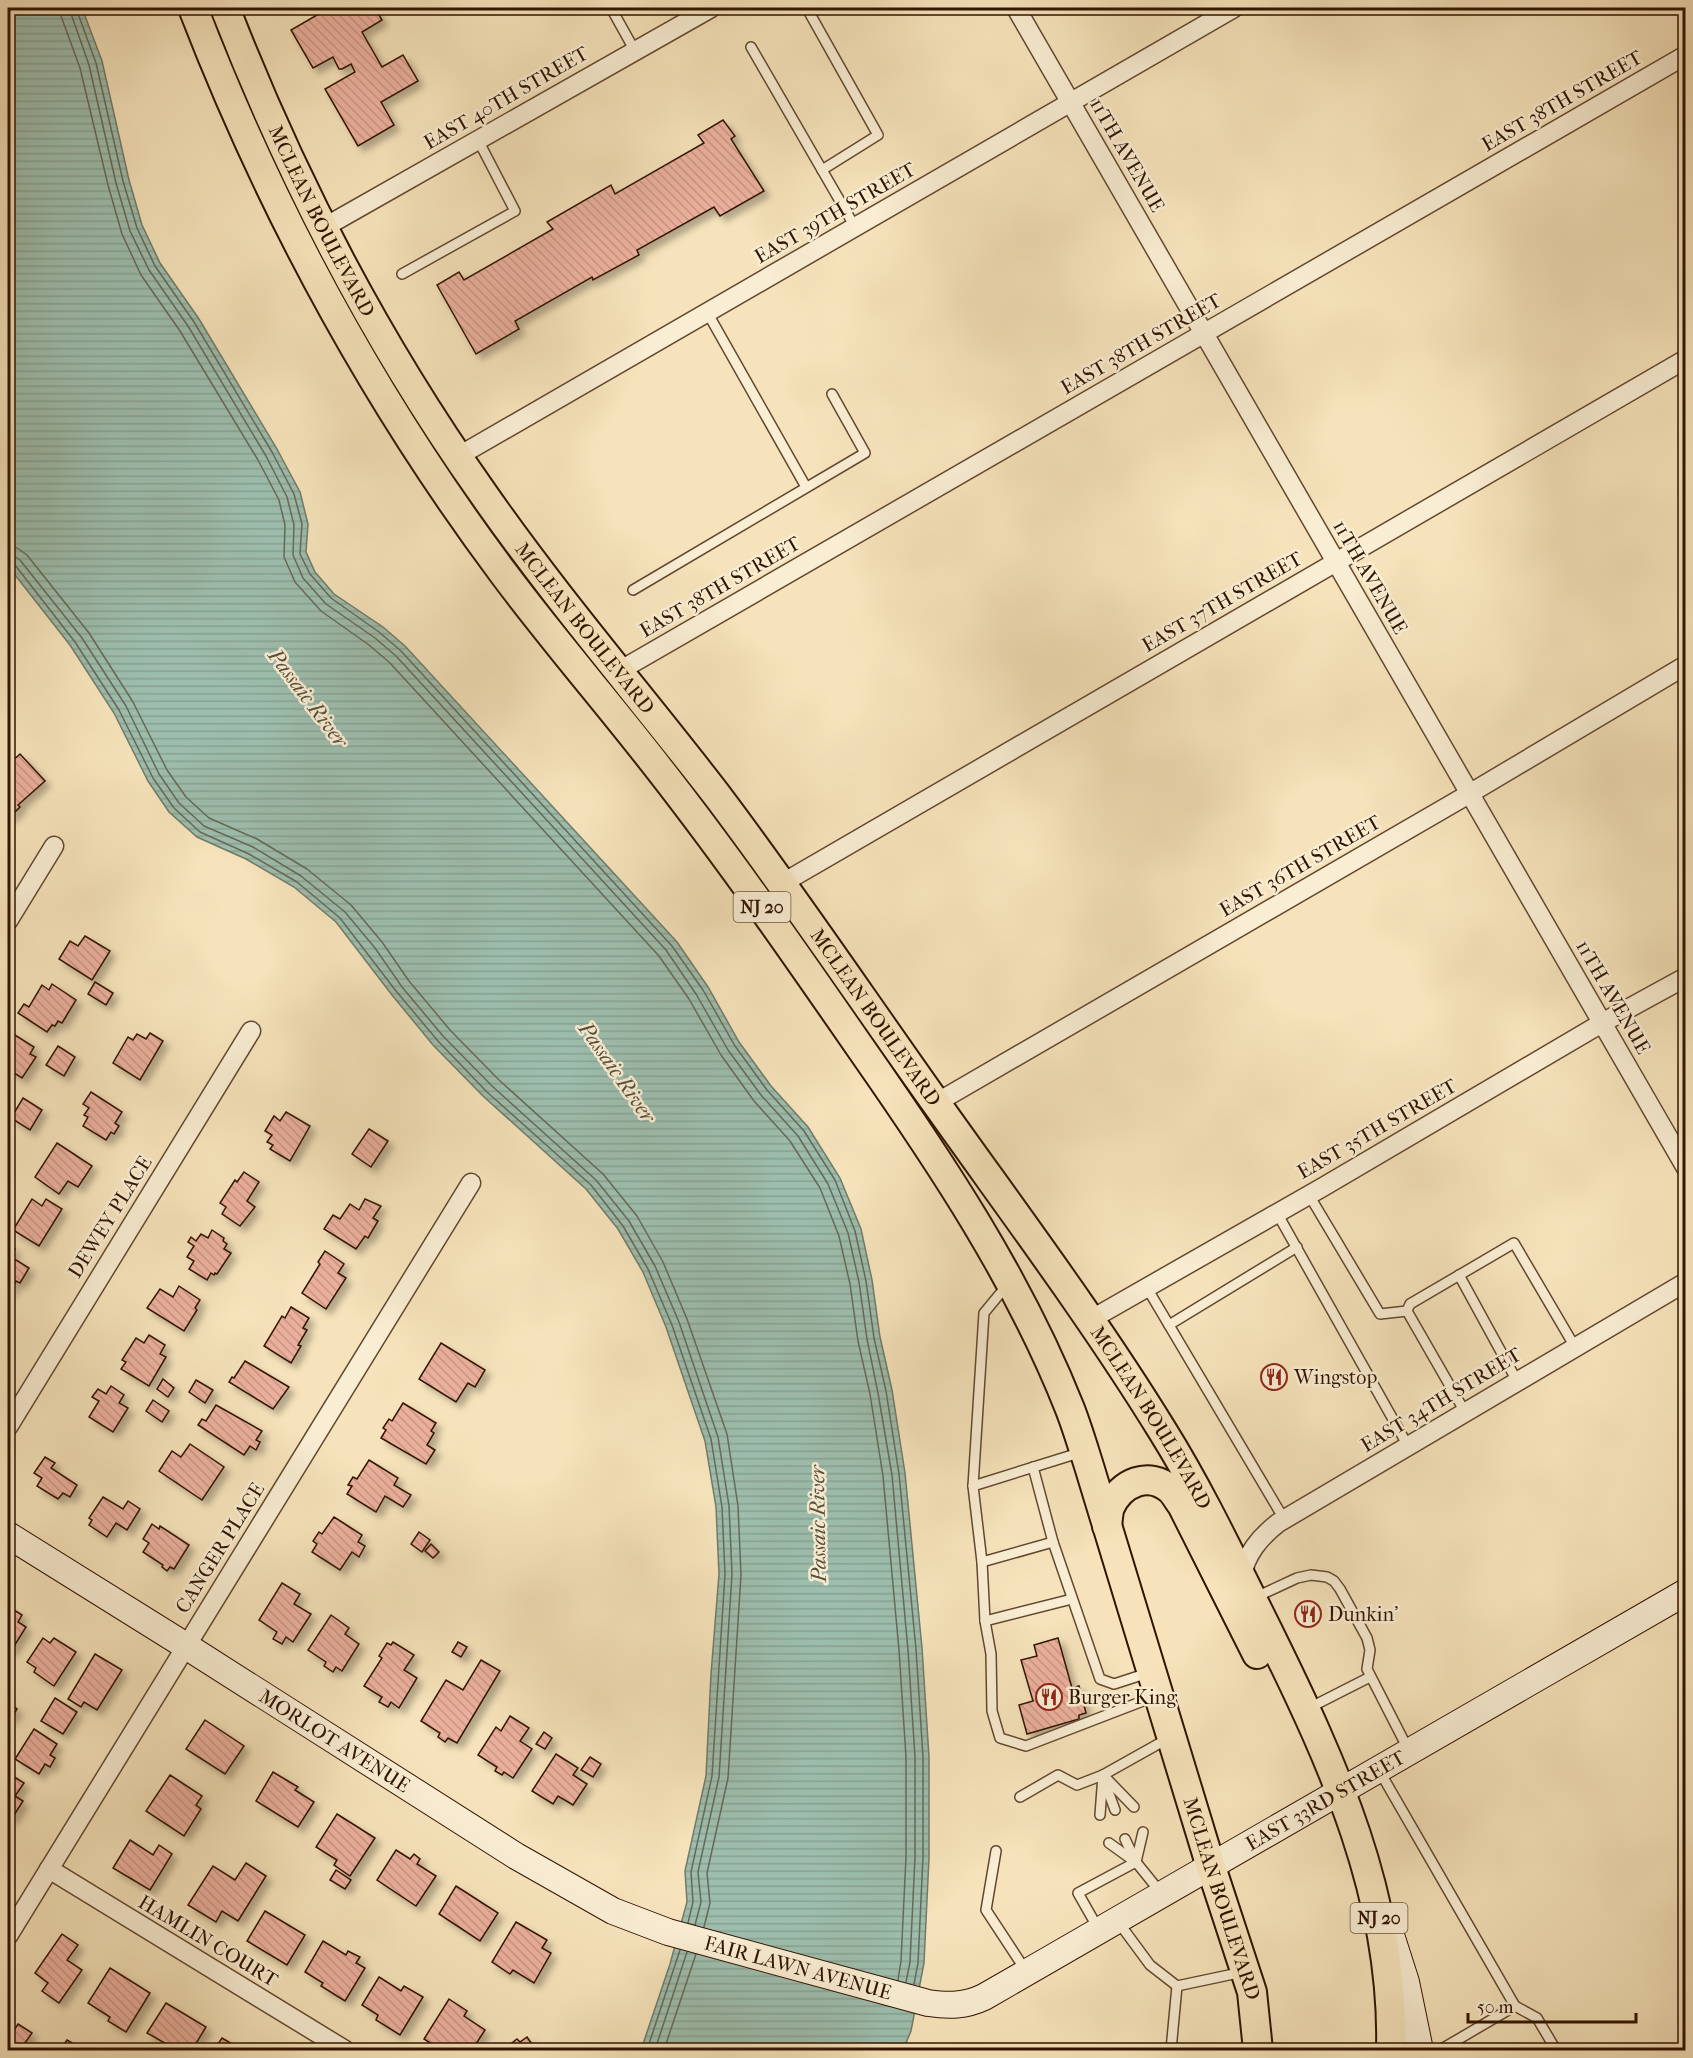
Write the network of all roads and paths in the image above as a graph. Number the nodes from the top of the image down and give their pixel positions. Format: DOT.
graph roads {
  1 [pos="193,8"];
  2 [pos="225,8"];
  3 [pos="611,8"];
  4 [pos="711,8"];
  5 [pos="1016,8"];
  6 [pos="1234,8"];
  7 [pos="809,12"];
  8 [pos="751,47"];
  9 [pos="635,51"];
  10 [pos="1686,56"];
  11 [pos="1071,103"];
  12 [pos="478,140"];
  13 [pos="822,170"];
  14 [pos="855,227"];
  15 [pos="323,228"];
  16 [pos="402,274"];
  17 [pos="707,312"];
  18 [pos="1204,334"];
  19 [pos="1681,367"];
  20 [pos="832,394"];
  21 [pos="458,457"];
  22 [pos="806,488"];
  23 [pos="1336,563"];
  24 [pos="633,590"];
  25 [pos="1686,665"];
  26 [pos="619,671"];
  27 [pos="1469,794"];
  28 [pos="54,846"];
  29 [pos="781,884"];
  30 [pos="8,921"];
  31 [pos="1686,977"];
  32 [pos="1602,1023"];
  33 [pos="251,1031"];
  34 [pos="936,1103"];
  35 [pos="1686,1168"];
  36 [pos="471,1183"];
  37 [pos="1310,1195"];
  38 [pos="1277,1213"];
  39 [pos="1297,1247"];
  40 [pos="1459,1275"];
  41 [pos="1009,1282"];
  42 [pos="1686,1282"];
  43 [pos="1147,1288"];
  44 [pos="1407,1311"];
  45 [pos="1090,1320"];
  46 [pos="1169,1325"];
  47 [pos="1575,1347"];
  48 [pos="1517,1381"];
  49 [pos="1465,1412"];
  50 [pos="8,1427"];
  51 [pos="1408,1446"];
  52 [pos="1084,1451"];
  53 [pos="1033,1467"];
  54 [pos="973,1486"];
  55 [pos="1284,1519"];
  56 [pos="1107,1526"];
  57 [pos="8,1535"];
  58 [pos="1053,1542"];
  59 [pos="982,1562"];
  60 [pos="1246,1588"];
  61 [pos="1686,1592"];
  62 [pos="1072,1599"];
  63 [pos="985,1621"];
  64 [pos="186,1646"];
  65 [pos="1370,1677"];
  66 [pos="1155,1684"];
  67 [pos="1305,1710"];
  68 [pos="1171,1737"];
  69 [pos="1410,1751"];
  70 [pos="1378,1769"];
  71 [pos="1103,1775"];
  72 [pos="1341,1791"];
  73 [pos="1020,1797"];
  74 [pos="1134,1807"];
  75 [pos="1115,1810"];
  76 [pos="1100,1815"];
  77 [pos="1143,1832"];
  78 [pos="1125,1839"];
  79 [pos="1109,1843"];
  80 [pos="996,1851"];
  81 [pos="1136,1862"];
  82 [pos="1211,1867"];
  83 [pos="49,1869"];
  84 [pos="1372,1889"];
  85 [pos="1162,1895"];
  86 [pos="1108,1926"];
  87 [pos="668,1932"];
  88 [pos="8,1936"];
  89 [pos="1027,1973"];
  90 [pos="1249,1982"];
  91 [pos="1177,1986"];
  92 [pos="928,2003"];
  93 [pos="1515,2006"];
  94 [pos="345,2050"];
  95 [pos="1171,2050"];
  96 [pos="1258,2050"];
  97 [pos="1277,2050"];
  98 [pos="1391,2050"];
  99 [pos="1420,2050"];
  100 [pos="1440,2050"];
  101 [pos="1556,2050"];
  1 -- 41 [label="main road, MCLEAN BOULEVARD / NJ 20"];
  2 -- 15 [label="main road, MCLEAN BOULEVARD / NJ 20"];
  3 -- 9 [label="lane"];
  4 -- 9 [label="street, EAST 40TH STREET"];
  5 -- 11 [label="street, 11TH AVENUE"];
  6 -- 11 [label="street, EAST 39TH STREET"];
  7 -- 13 [label="lane"];
  8 -- 13 [label="lane"];
  9 -- 12 [label="street, EAST 40TH STREET"];
  10 -- 18 [label="street, EAST 38TH STREET"];
  11 -- 14 [label="street, EAST 39TH STREET"];
  11 -- 18 [label="street, 11TH AVENUE"];
  12 -- 15 [label="street, EAST 40TH STREET"];
  12 -- 16 [label="lane"];
  13 -- 14 [label="lane"];
  14 -- 17 [label="street, EAST 39TH STREET"];
  15 -- 21 [label="main road, MCLEAN BOULEVARD / NJ 20"];
  17 -- 21 [label="street, EAST 39TH STREET"];
  17 -- 22 [label="lane"];
  18 -- 23 [label="street, 11TH AVENUE"];
  18 -- 26 [label="street, EAST 38TH STREET"];
  19 -- 23 [label="street, EAST 37TH STREET"];
  20 -- 22 [label="lane"];
  21 -- 26 [label="main road, MCLEAN BOULEVARD / NJ 20"];
  22 -- 24 [label="lane"];
  23 -- 27 [label="street, 11TH AVENUE"];
  23 -- 29 [label="street, EAST 37TH STREET"];
  25 -- 27 [label="street, EAST 36TH STREET"];
  26 -- 29 [label="main road, MCLEAN BOULEVARD / NJ 20"];
  27 -- 32 [label="street, 11TH AVENUE"];
  27 -- 34 [label="street, EAST 36TH STREET"];
  28 -- 30 [label="street"];
  29 -- 34 [label="main road, MCLEAN BOULEVARD / NJ 20"];
  31 -- 32 [label="street, EAST 35TH STREET"];
  32 -- 35 [label="street, 11TH AVENUE"];
  32 -- 37 [label="street, EAST 35TH STREET"];
  33 -- 50 [label="street, DEWEY PLACE"];
  34 -- 45 [label="main road, MCLEAN BOULEVARD / NJ 20"];
  36 -- 64 [label="street, CANGER PLACE"];
  37 -- 38 [label="street, EAST 35TH STREET"];
  37 -- 44 [label="lane"];
  38 -- 39 [label="lane"];
  38 -- 43 [label="street, EAST 35TH STREET"];
  39 -- 46 [label="lane"];
  39 -- 51 [label="lane"];
  40 -- 44 [label="lane"];
  40 -- 47 [label="lane"];
  40 -- 48 [label="lane"];
  41 -- 52 [label="main road, MCLEAN BOULEVARD / NJ 20"];
  41 -- 54 [label="lane"];
  42 -- 47 [label="street, EAST 34TH STREET"];
  43 -- 45 [label="street, EAST 35TH STREET"];
  43 -- 46 [label="lane"];
  44 -- 49 [label="lane"];
  45 -- 60 [label="main road, MCLEAN BOULEVARD / NJ 20"];
  46 -- 55 [label="lane"];
  47 -- 48 [label="street, EAST 34TH STREET"];
  48 -- 49 [label="street, EAST 34TH STREET"];
  49 -- 51 [label="street, EAST 34TH STREET"];
  51 -- 55 [label="street, EAST 34TH STREET"];
  52 -- 53 [label="lane"];
  52 -- 56 [label="main road, MCLEAN BOULEVARD / NJ 20"];
  53 -- 54 [label="lane"];
  53 -- 58 [label="lane"];
  54 -- 59 [label="lane"];
  55 -- 60 [label="street, EAST 34TH STREET"];
  56 -- 66 [label="main road, MCLEAN BOULEVARD / NJ 20"];
  56 -- 72 [label="main road"];
  57 -- 64 [label="main road, MORLOT AVENUE"];
  58 -- 59 [label="lane"];
  58 -- 62 [label="lane"];
  59 -- 63 [label="lane"];
  60 -- 65 [label="lane"];
  60 -- 67 [label="main road, MCLEAN BOULEVARD / NJ 20"];
  61 -- 69 [label="main road, EAST 33RD STREET"];
  62 -- 63 [label="lane"];
  62 -- 66 [label="lane"];
  63 -- 66 [label="lane"];
  64 -- 83 [label="street, CANGER PLACE"];
  64 -- 87 [label="main road, MORLOT AVENUE"];
  65 -- 67 [label="lane"];
  65 -- 69 [label="lane"];
  66 -- 68 [label="main road, MCLEAN BOULEVARD / NJ 20"];
  67 -- 72 [label="main road, MCLEAN BOULEVARD / NJ 20"];
  68 -- 71 [label="lane"];
  68 -- 82 [label="main road, MCLEAN BOULEVARD / NJ 20"];
  69 -- 70 [label="main road, EAST 33RD STREET"];
  70 -- 72 [label="main road, EAST 33RD STREET"];
  70 -- 93 [label="lane"];
  71 -- 73 [label="lane"];
  71 -- 74 [label="lane"];
  71 -- 75 [label="lane"];
  71 -- 76 [label="lane"];
  72 -- 82 [label="main road, EAST 33RD STREET"];
  72 -- 84 [label="main road, MCLEAN BOULEVARD / NJ 20"];
  77 -- 81 [label="lane"];
  78 -- 81 [label="lane"];
  79 -- 81 [label="lane"];
  80 -- 89 [label="lane"];
  81 -- 85 [label="lane"];
  81 -- 86 [label="lane"];
  82 -- 85 [label="main road, EAST 33RD STREET"];
  82 -- 90 [label="main road, MCLEAN BOULEVARD / NJ 20"];
  83 -- 88 [label="street, CANGER PLACE"];
  83 -- 94 [label="street, HAMLIN COURT"];
  84 -- 98 [label="main road, MCLEAN BOULEVARD / NJ 20"];
  84 -- 99 [label="main road"];
  85 -- 86 [label="main road, EAST 33RD STREET"];
  86 -- 89 [label="main road, EAST 33RD STREET"];
  86 -- 91 [label="lane"];
  87 -- 92 [label="main road, FAIR LAWN AVENUE"];
  89 -- 92 [label="main road, EAST 33RD STREET"];
  90 -- 91 [label="lane"];
  90 -- 96 [label="main road, MCLEAN BOULEVARD / NJ 20"];
  90 -- 97 [label="main road"];
  91 -- 95 [label="lane"];
  93 -- 100 [label="lane"];
  93 -- 101 [label="lane"];
}
